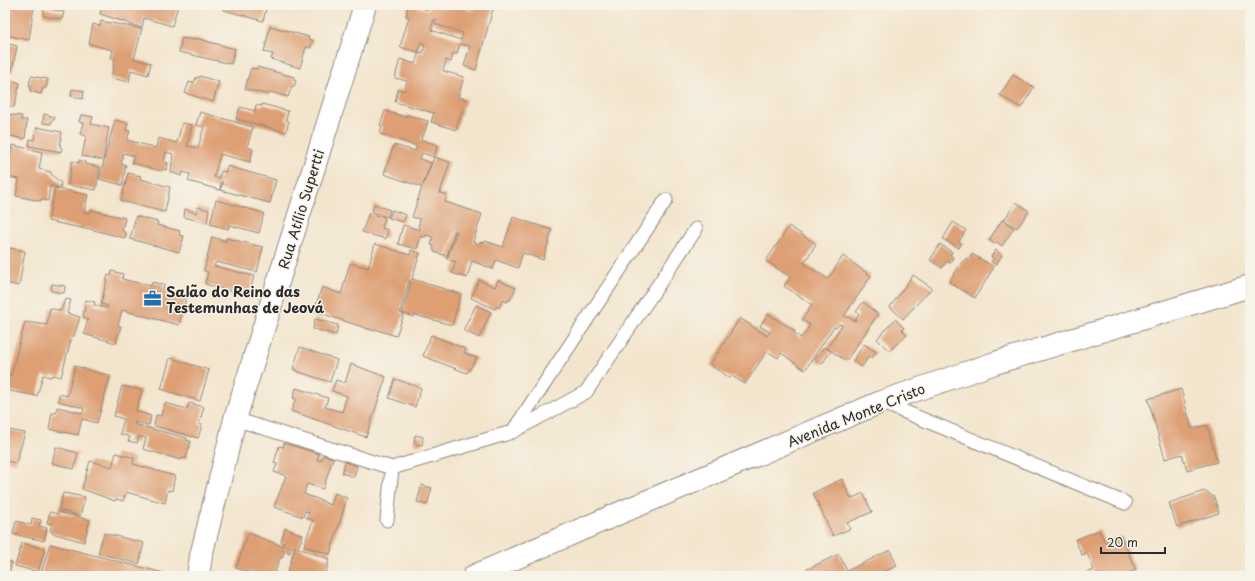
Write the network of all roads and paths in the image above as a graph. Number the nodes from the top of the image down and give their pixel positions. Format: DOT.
graph roads {
  1 [pos="366,5"];
  2 [pos="666,200"];
  3 [pos="696,229"];
  4 [pos="1250,286"];
  5 [pos="881,402"];
  6 [pos="236,419"];
  7 [pos="512,432"];
  8 [pos="392,468"];
  9 [pos="1125,504"];
  10 [pos="387,520"];
  11 [pos="198,576"];
  12 [pos="474,576"];
  1 -- 6 [label="main road, Rua Atílio Supertti"];
  2 -- 7 [label="lane"];
  3 -- 7 [label="lane"];
  4 -- 5 [label="main road, Avenida Monte Cristo"];
  5 -- 9 [label="lane"];
  5 -- 12 [label="main road, Avenida Monte Cristo"];
  6 -- 8 [label="lane"];
  6 -- 11 [label="main road, Rua Atílio Supertti"];
  7 -- 8 [label="lane"];
  8 -- 10 [label="lane"];
}
